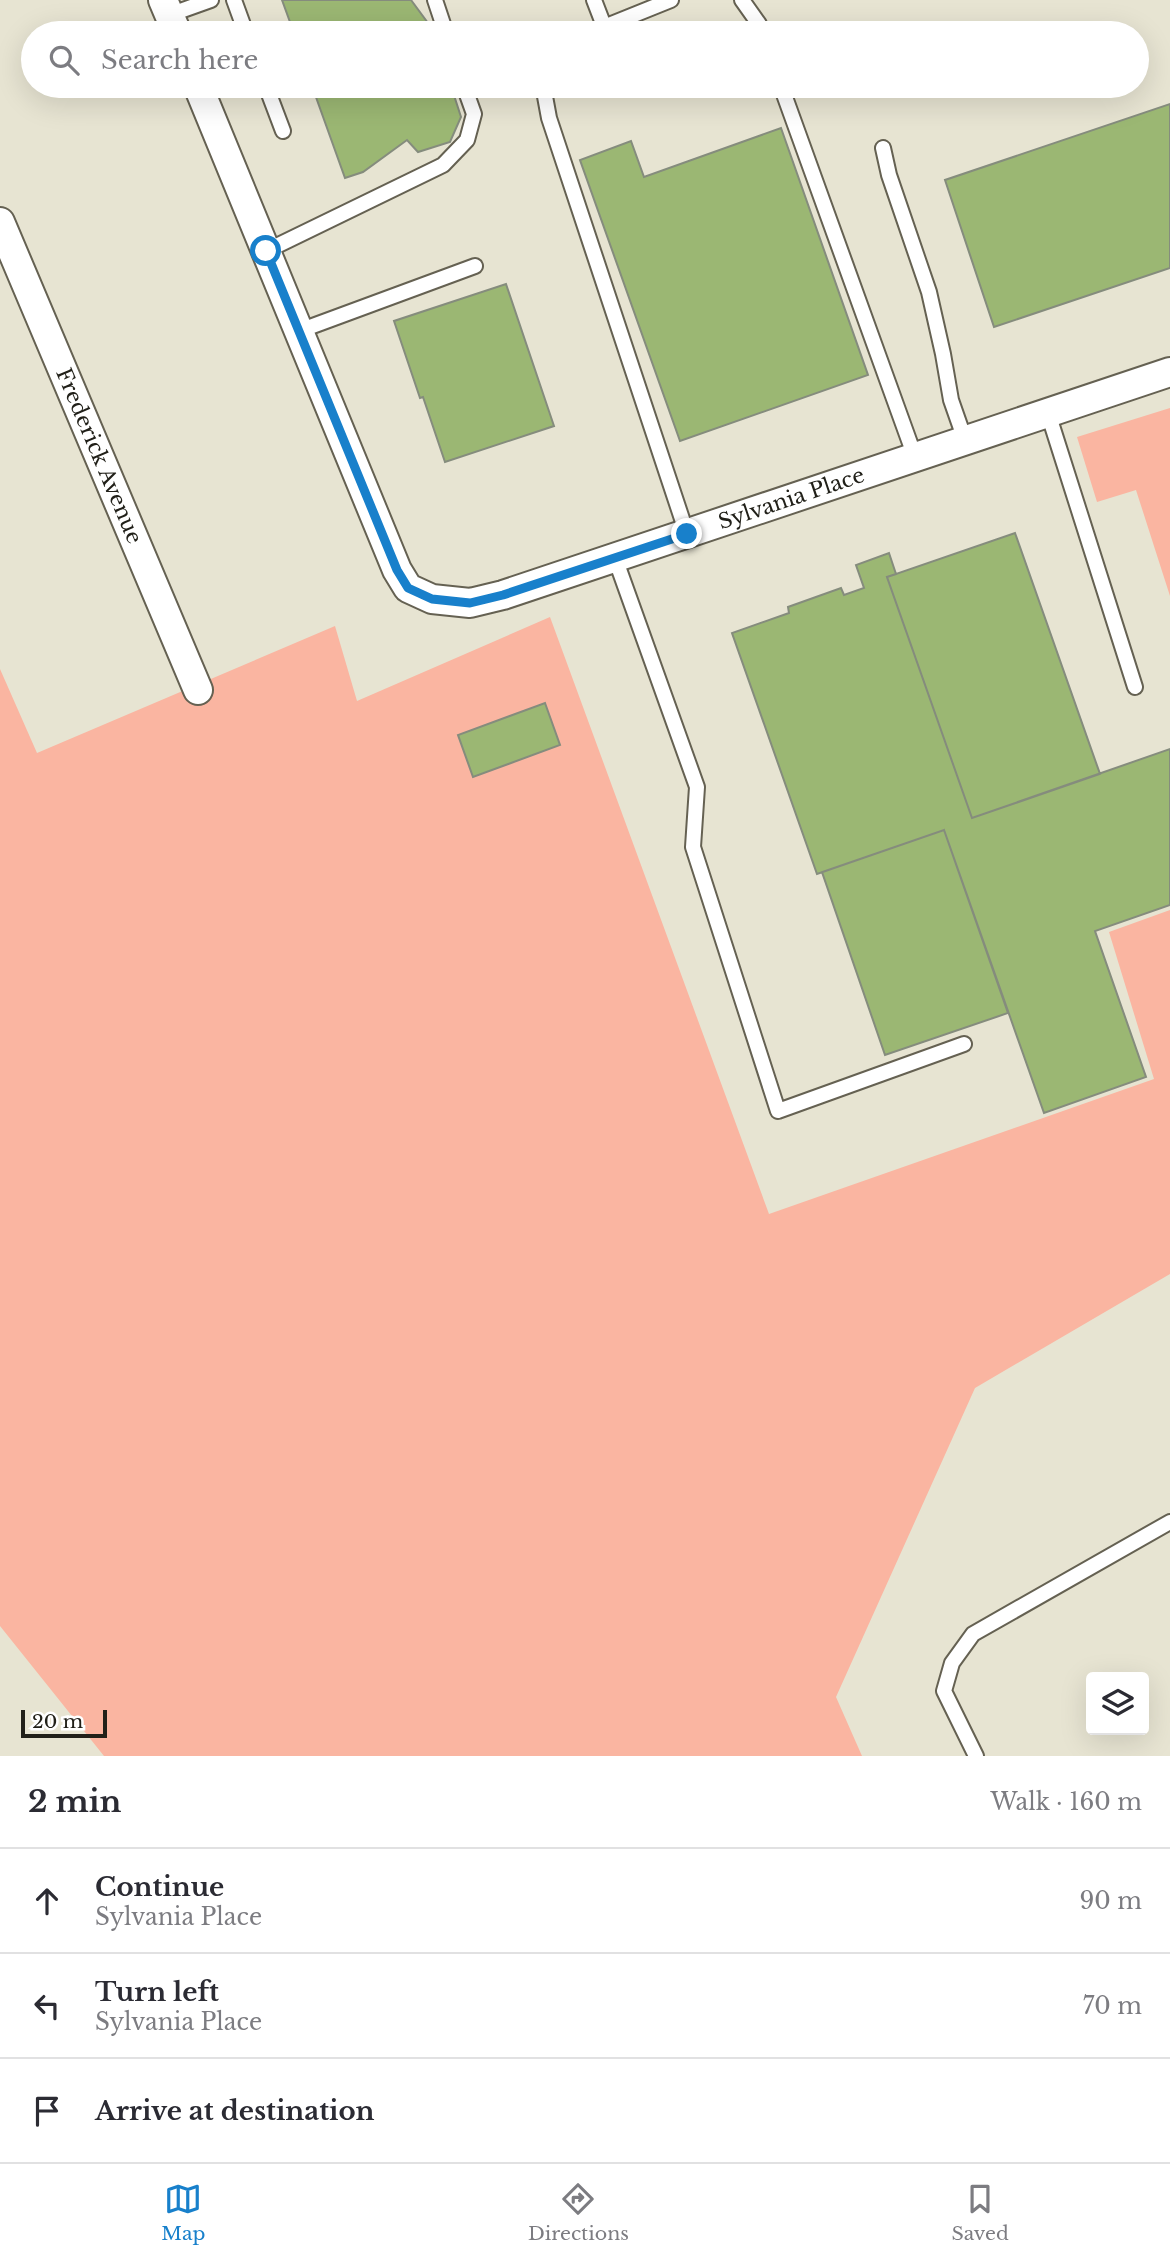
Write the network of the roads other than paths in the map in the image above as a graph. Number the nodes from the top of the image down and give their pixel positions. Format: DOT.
graph roads {
  1 [pos="211,0"];
  2 [pos="234,0"];
  3 [pos="435,0"];
  4 [pos="594,0"];
  5 [pos="671,0"];
  6 [pos="742,0"];
  7 [pos="170,16"];
  8 [pos="242,21"];
  9 [pos="442,21"];
  10 [pos="602,21"];
  11 [pos="617,21"];
  12 [pos="756,21"];
  13 [pos="203,98"];
  14 [pos="271,98"];
  15 [pos="468,98"];
  16 [pos="545,98"];
  17 [pos="785,98"];
  18 [pos="283,131"];
  19 [pos="883,148"];
  20 [pos="0,222"];
  21 [pos="266,251"];
  22 [pos="475,266"];
  23 [pos="299,331"];
  24 [pos="1170,372"];
  25 [pos="1048,413"];
  26 [pos="965,440"];
  27 [pos="915,457"];
  28 [pos="687,534"];
  29 [pos="615,558"];
  30 [pos="1135,687"];
  31 [pos="198,690"];
  32 [pos="964,1044"];
  33 [pos="1170,1522"];
  34 [pos="976,1756"];
  1 -- 7 [label="lane"];
  2 -- 8 [label="lane"];
  3 -- 9 [label="lane"];
  4 -- 10 [label="lane"];
  5 -- 11 [label="lane"];
  6 -- 12 [label="lane"];
  13 -- 21 [label="street, Sylvania Place"];
  14 -- 18 [label="lane"];
  15 -- 21 [label="lane"];
  16 -- 28 [label="lane"];
  17 -- 27 [label="lane"];
  19 -- 26 [label="lane"];
  20 -- 31 [label="street, Frederick Avenue"];
  21 -- 23 [label="street, Sylvania Place"];
  22 -- 23 [label="lane"];
  23 -- 29 [label="street, Sylvania Place"];
  24 -- 25 [label="street, Sylvania Place"];
  25 -- 26 [label="street, Sylvania Place"];
  25 -- 30 [label="lane"];
  26 -- 27 [label="street, Sylvania Place"];
  27 -- 28 [label="street, Sylvania Place"];
  28 -- 29 [label="street, Sylvania Place"];
  29 -- 32 [label="lane"];
  33 -- 34 [label="lane"];
}
